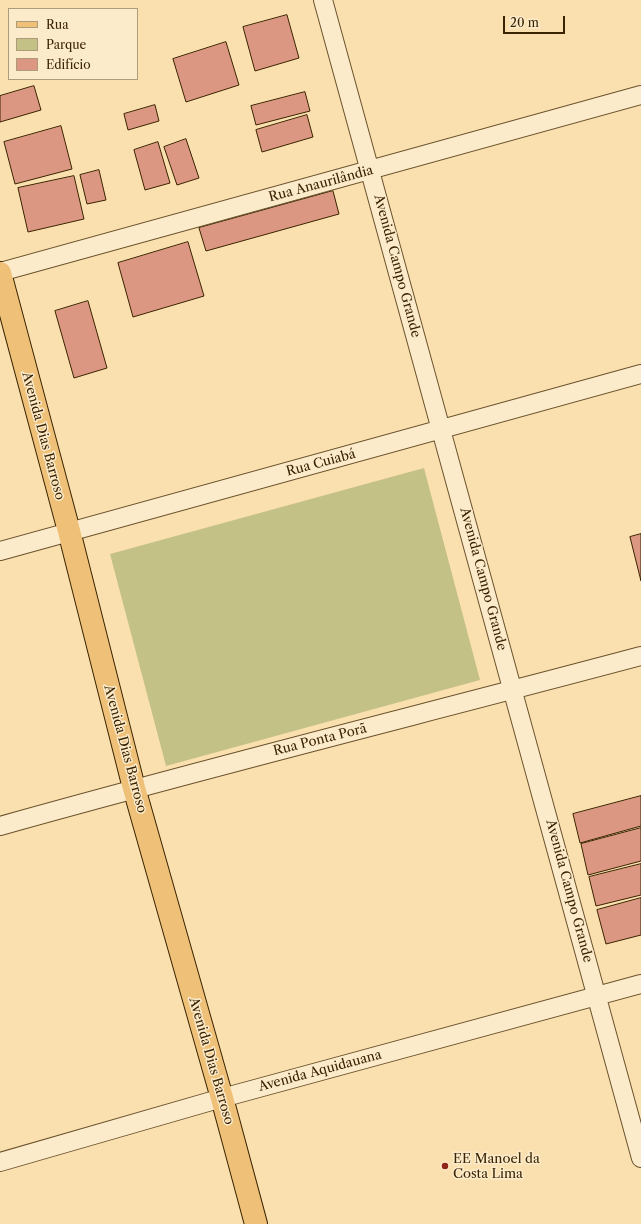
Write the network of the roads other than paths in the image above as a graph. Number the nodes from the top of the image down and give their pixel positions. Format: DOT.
graph roads {
  1 [pos="323,0"];
  2 [pos="641,95"];
  3 [pos="370,170"];
  4 [pos="0,272"];
  5 [pos="641,374"];
  6 [pos="442,430"];
  7 [pos="68,531"];
  8 [pos="0,550"];
  9 [pos="641,656"];
  10 [pos="514,690"];
  11 [pos="134,788"];
  12 [pos="0,826"];
  13 [pos="641,984"];
  14 [pos="597,996"];
  15 [pos="222,1098"];
  16 [pos="641,1158"];
  17 [pos="0,1162"];
  18 [pos="256,1224"];
  1 -- 3 [label="street, Avenida Campo Grande"];
  2 -- 3 [label="street, Rua Anaurilândia"];
  3 -- 4 [label="street, Rua Anaurilândia"];
  3 -- 6 [label="street, Avenida Campo Grande"];
  4 -- 7 [label="main road, Avenida Dias Barroso"];
  5 -- 6 [label="street, Rua Cuiabá"];
  6 -- 7 [label="street, Rua Cuiabá"];
  6 -- 10 [label="street, Avenida Campo Grande"];
  7 -- 8 [label="street, Rua Cuiabá"];
  7 -- 11 [label="main road, Avenida Dias Barroso"];
  9 -- 10 [label="street, Rua Ponta Porã"];
  10 -- 11 [label="street, Rua Ponta Porã"];
  10 -- 14 [label="street, Avenida Campo Grande"];
  11 -- 12 [label="street, Rua Ponta Porã"];
  11 -- 15 [label="main road, Avenida Dias Barroso"];
  13 -- 14 [label="street, Avenida Aquidauana"];
  14 -- 15 [label="street, Avenida Aquidauana"];
  14 -- 16 [label="street, Avenida Campo Grande"];
  15 -- 17 [label="street, Avenida Aquidauana"];
  15 -- 18 [label="main road, Avenida Dias Barroso"];
}
